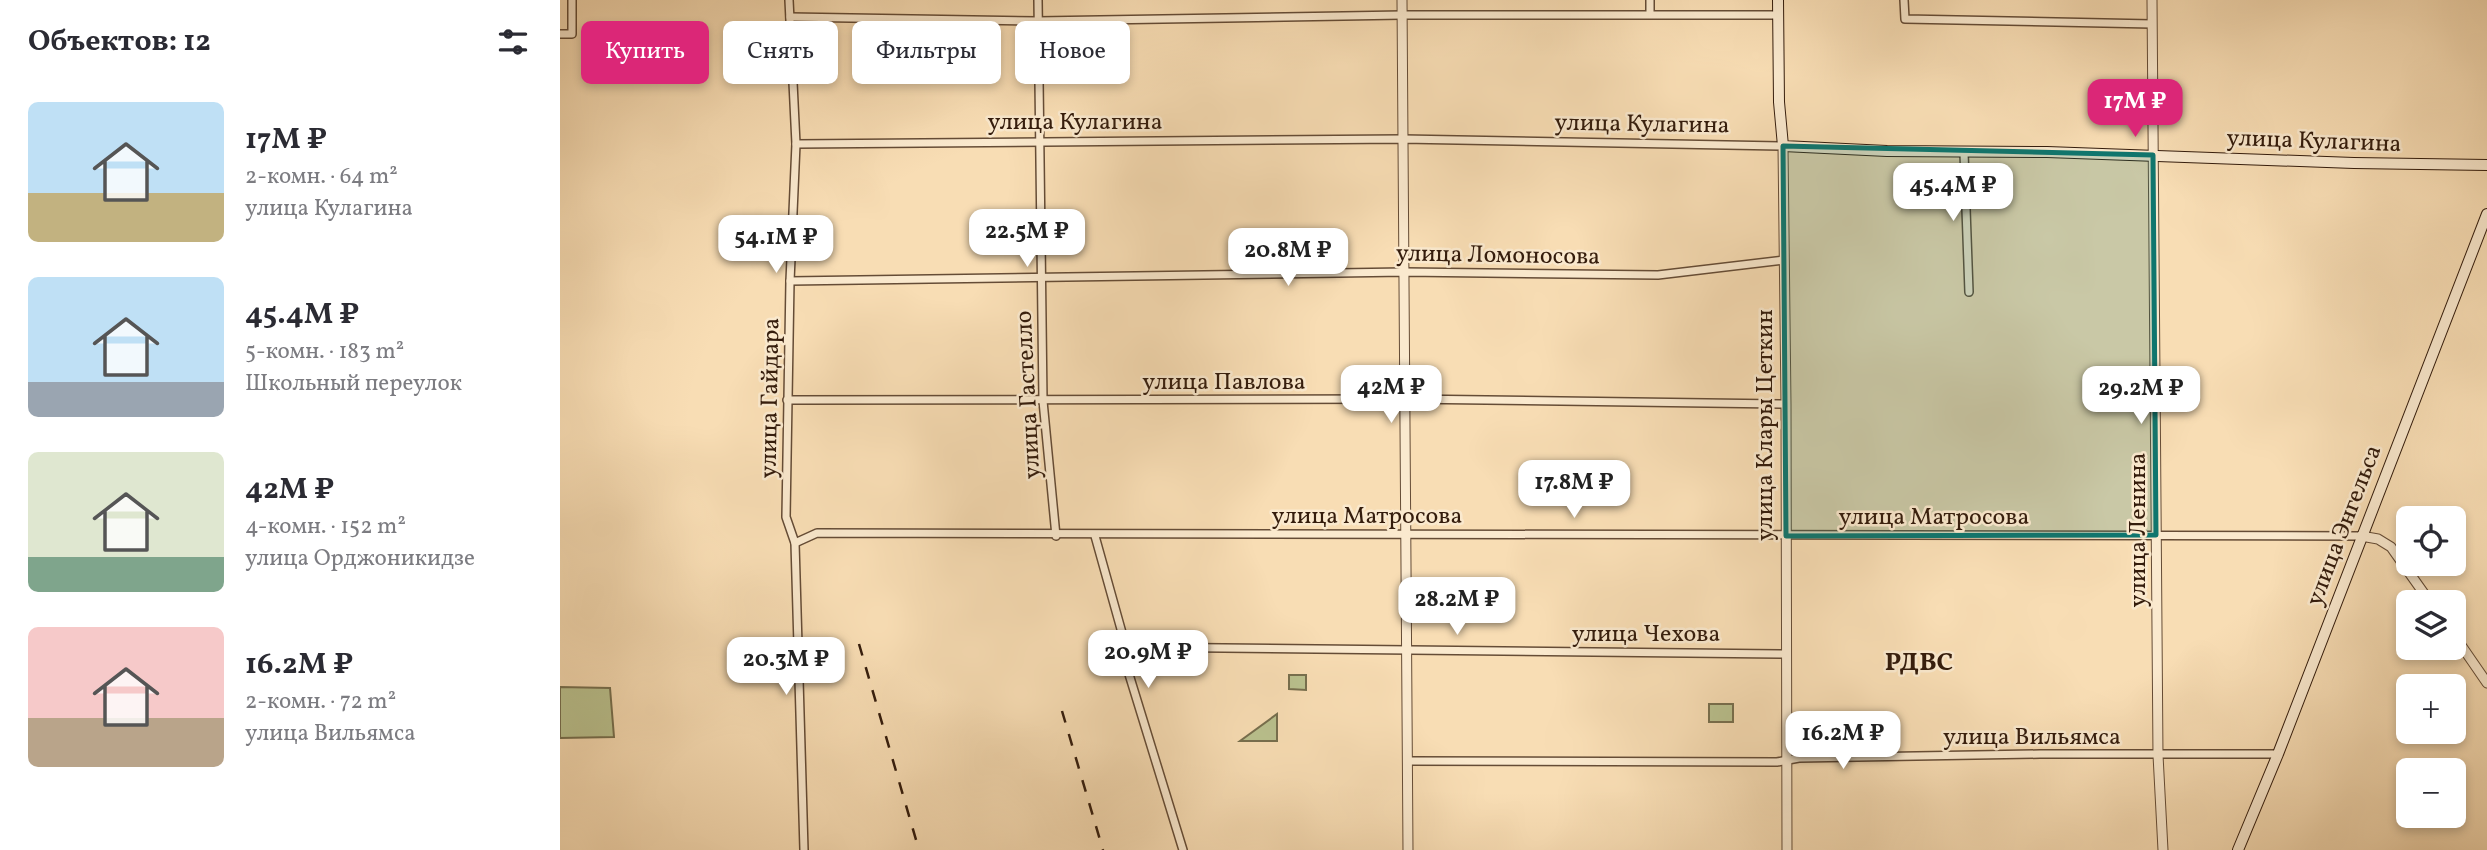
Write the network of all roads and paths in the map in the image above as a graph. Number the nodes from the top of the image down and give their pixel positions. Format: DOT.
graph roads {
  1 [pos="572,0"];
  2 [pos="789,0"];
  3 [pos="1038,0"];
  4 [pos="1402,0"];
  5 [pos="1650,0"];
  6 [pos="1778,0"];
  7 [pos="1904,0"];
  8 [pos="2152,0"];
  9 [pos="1650,13"];
  10 [pos="1402,15"];
  11 [pos="1778,15"];
  12 [pos="790,18"];
  13 [pos="1038,21"];
  14 [pos="2152,24"];
  15 [pos="560,34"];
  16 [pos="1039,84"];
  17 [pos="1403,139"];
  18 [pos="1039,142"];
  19 [pos="796,144"];
  20 [pos="1783,146"];
  21 [pos="1964,153"];
  22 [pos="2153,155"];
  23 [pos="2487,165"];
  24 [pos="2487,214"];
  25 [pos="1784,260"];
  26 [pos="1405,272"];
  27 [pos="1041,277"];
  28 [pos="790,282"];
  29 [pos="1969,292"];
  30 [pos="1406,399"];
  31 [pos="787,400"];
  32 [pos="1043,401"];
  33 [pos="1786,404"];
  34 [pos="1406,533"];
  35 [pos="2156,535"];
  36 [pos="1056,536"];
  37 [pos="1095,536"];
  38 [pos="1786,536"];
  39 [pos="2361,536"];
  40 [pos="795,544"];
  41 [pos="2421,590"];
  42 [pos="1126,647"];
  43 [pos="1408,651"];
  44 [pos="2466,652"];
  45 [pos="1787,654"];
  46 [pos="2487,683"];
  47 [pos="2278,754"];
  48 [pos="2158,755"];
  49 [pos="1408,761"];
  50 [pos="1787,761"];
  51 [pos="804,850"];
  52 [pos="1183,850"];
  53 [pos="1408,850"];
  54 [pos="1787,850"];
  55 [pos="2163,850"];
  56 [pos="2238,850"];
  1 -- 15 [label="street"];
  2 -- 12 [label="street, улица Гайдара"];
  3 -- 13 [label="street, улица Гастелло"];
  4 -- 10 [label="street"];
  5 -- 9 [label="street"];
  6 -- 11 [label="main road, улица Клары Цеткин"];
  7 -- 14 [label="street"];
  8 -- 14 [label="street, улица Ленина"];
  9 -- 10 [label="street"];
  9 -- 11 [label="street"];
  10 -- 13 [label="street"];
  10 -- 17 [label="street"];
  11 -- 20 [label="main road, улица Клары Цеткин"];
  12 -- 13 [label="street"];
  12 -- 19 [label="street, улица Гайдара"];
  14 -- 22 [label="street, улица Ленина"];
  16 -- 18 [label="street, улица Гастелло"];
  17 -- 18 [label="street, улица Кулагина"];
  17 -- 20 [label="street, улица Кулагина"];
  17 -- 26 [label="street"];
  18 -- 19 [label="street, улица Кулагина"];
  18 -- 27 [label="street, улица Гастелло"];
  19 -- 28 [label="street, улица Гайдара"];
  20 -- 21 [label="main road, улица Кулагина"];
  20 -- 25 [label="street, улица Клары Цеткин"];
  21 -- 22 [label="main road, улица Кулагина"];
  21 -- 29 [label="street"];
  22 -- 23 [label="main road, улица Кулагина"];
  22 -- 35 [label="street, улица Ленина"];
  24 -- 39 [label="main road, улица Энгельса"];
  25 -- 26 [label="street, улица Ломоносова"];
  25 -- 33 [label="street, улица Клары Цеткин"];
  26 -- 27 [label="street, улица Ломоносова"];
  26 -- 30 [label="street"];
  27 -- 28 [label="street, улица Ломоносова"];
  27 -- 32 [label="street, улица Гастелло"];
  28 -- 31 [label="street, улица Гайдара"];
  30 -- 32 [label="street, улица Павлова"];
  30 -- 33 [label="street, улица Павлова"];
  30 -- 34 [label="street"];
  31 -- 32 [label="street, улица Павлова"];
  31 -- 40 [label="street, улица Гайдара"];
  32 -- 36 [label="street, улица Гастелло"];
  33 -- 38 [label="street, улица Клары Цеткин"];
  34 -- 37 [label="street, улица Матросова"];
  34 -- 38 [label="street, улица Матросова"];
  34 -- 43 [label="street"];
  35 -- 38 [label="street, улица Матросова"];
  35 -- 39 [label="street, улица Матросова"];
  35 -- 48 [label="street, улица Ленина"];
  36 -- 37 [label="street, улица Матросова"];
  36 -- 40 [label="street, улица Матросова"];
  37 -- 42 [label="street"];
  38 -- 45 [label="street, улица Клары Цеткин"];
  39 -- 41 [label="street"];
  39 -- 47 [label="main road, улица Энгельса"];
  40 -- 51 [label="street, улица Гайдара"];
  42 -- 43 [label="street, улица Чехова"];
  42 -- 52 [label="street"];
  43 -- 45 [label="street, улица Чехова"];
  43 -- 49 [label="street"];
  44 -- 46 [label="street"];
  45 -- 50 [label="street, улица Клары Цеткин"];
  47 -- 48 [label="street, улица Вильямса"];
  47 -- 56 [label="main road, улица Энгельса"];
  48 -- 50 [label="street, улица Вильямса"];
  48 -- 55 [label="street, улица Ленина"];
  49 -- 50 [label="street, улица Вильямса"];
  49 -- 53 [label="street"];
  50 -- 54 [label="street, улица Клары Цеткин"];
}
